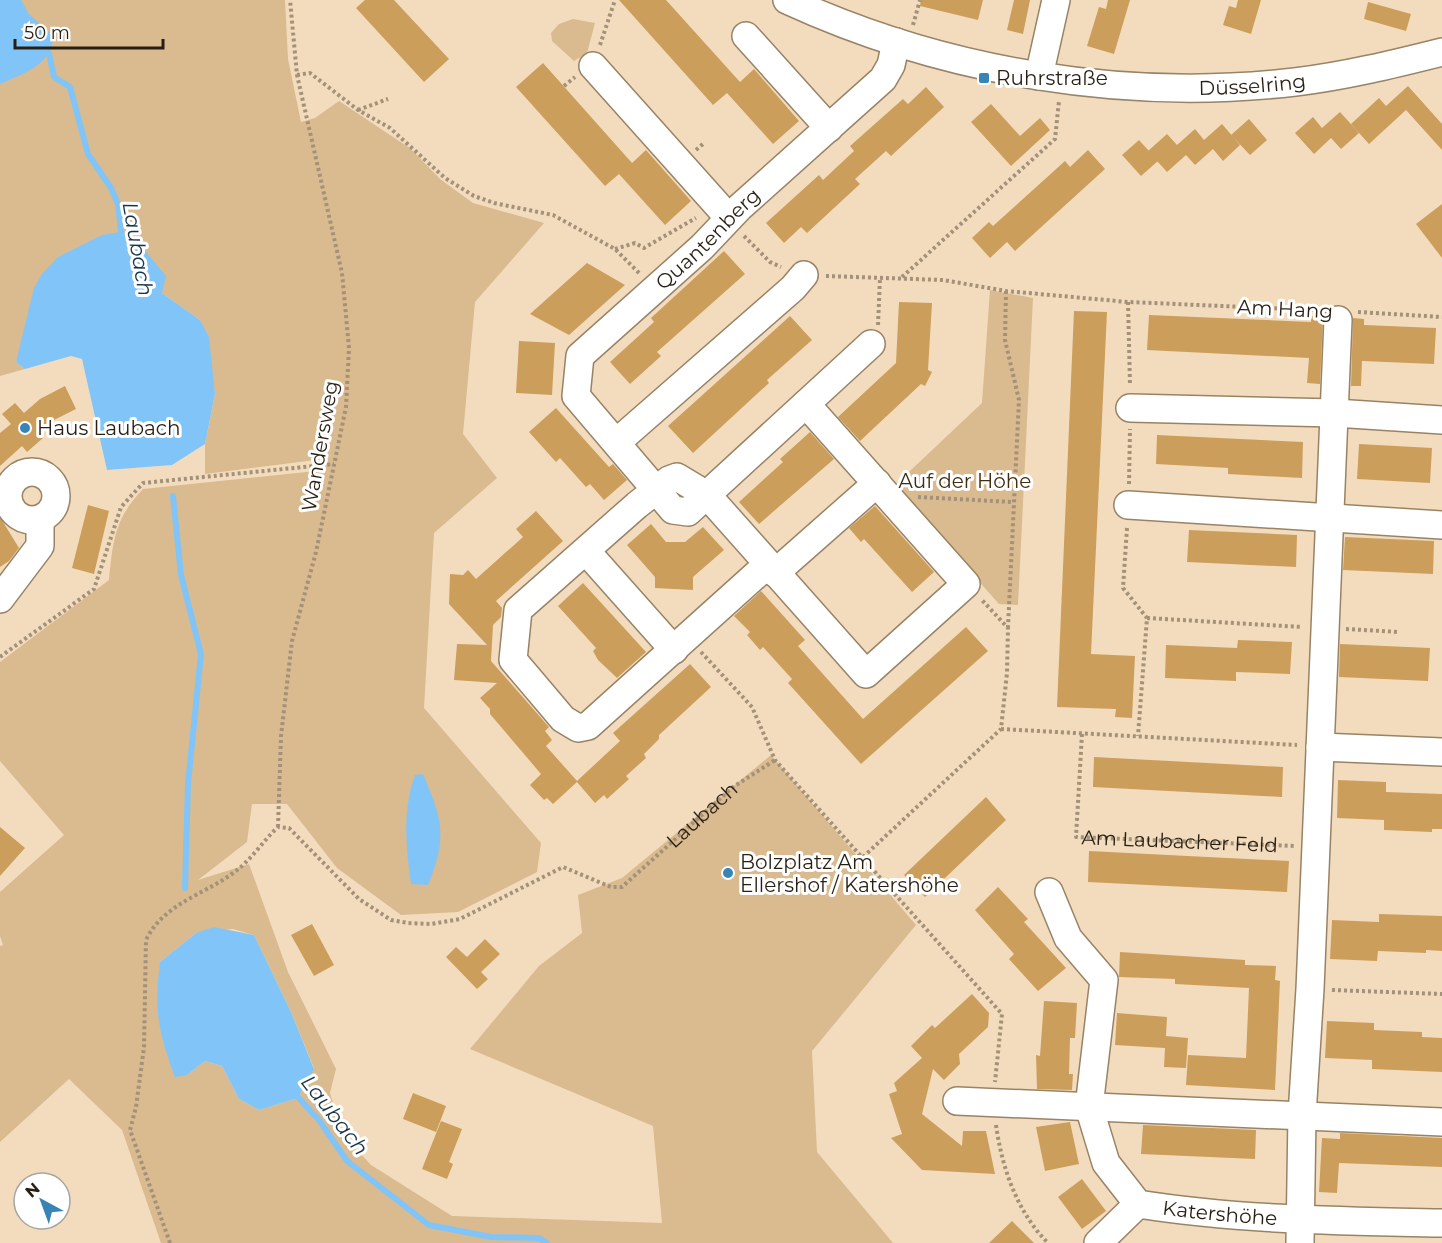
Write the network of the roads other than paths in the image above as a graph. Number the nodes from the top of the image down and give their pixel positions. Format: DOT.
graph roads {
  1 [pos="787,0"];
  2 [pos="1056,0"];
  3 [pos="746,36"];
  4 [pos="896,42"];
  5 [pos="1442,52"];
  6 [pos="592,66"];
  7 [pos="1050,78"];
  8 [pos="829,128"];
  9 [pos="729,210"];
  10 [pos="804,275"];
  11 [pos="1338,314"];
  12 [pos="871,344"];
  13 [pos="806,404"];
  14 [pos="1130,408"];
  15 [pos="1335,413"];
  16 [pos="1442,420"];
  17 [pos="617,442"];
  18 [pos="656,489"];
  19 [pos="884,490"];
  20 [pos="706,495"];
  21 [pos="1128,505"];
  22 [pos="40,519"];
  23 [pos="1330,519"];
  24 [pos="1442,525"];
  25 [pos="586,551"];
  26 [pos="771,569"];
  27 [pos="0,599"];
  28 [pos="682,644"];
  29 [pos="1320,747"];
  30 [pos="1442,752"];
  31 [pos="1049,892"];
  32 [pos="957,1101"];
  33 [pos="1089,1107"];
  34 [pos="1302,1115"];
  35 [pos="1442,1122"];
  36 [pos="1138,1204"];
  37 [pos="1442,1223"];
  38 [pos="1300,1232"];
  39 [pos="1098,1243"];
  1 -- 4 [label="street, Düsselring"];
  2 -- 7 [label="street"];
  3 -- 8 [label="street"];
  4 -- 7 [label="street, Düsselring"];
  4 -- 8 [label="street, Quantenberg"];
  5 -- 7 [label="street, Düsselring"];
  6 -- 9 [label="street"];
  8 -- 9 [label="street, Quantenberg"];
  9 -- 17 [label="street, Quantenberg"];
  10 -- 17 [label="street"];
  11 -- 15 [label="street"];
  12 -- 13 [label="street"];
  13 -- 19 [label="street"];
  13 -- 20 [label="street"];
  14 -- 15 [label="street"];
  15 -- 16 [label="street"];
  15 -- 23 [label="street"];
  17 -- 18 [label="street, Quantenberg"];
  18 -- 20 [label="street, Quantenberg"];
  18 -- 25 [label="street"];
  19 -- 26 [label="street"];
  19 -- 26 [label="street"];
  20 -- 26 [label="street"];
  21 -- 23 [label="street"];
  22 -- 27 [label="street"];
  23 -- 24 [label="street"];
  23 -- 29 [label="street"];
  25 -- 28 [label="street"];
  25 -- 28 [label="street"];
  26 -- 28 [label="street"];
  29 -- 30 [label="street"];
  29 -- 34 [label="street"];
  31 -- 33 [label="street, Katershöhe"];
  32 -- 33 [label="street"];
  33 -- 34 [label="street"];
  33 -- 36 [label="street, Katershöhe"];
  34 -- 35 [label="street"];
  34 -- 38 [label="street"];
  36 -- 38 [label="street, Katershöhe"];
  36 -- 39 [label="street, Katershöhe"];
  37 -- 38 [label="street, Katershöhe"];
}
